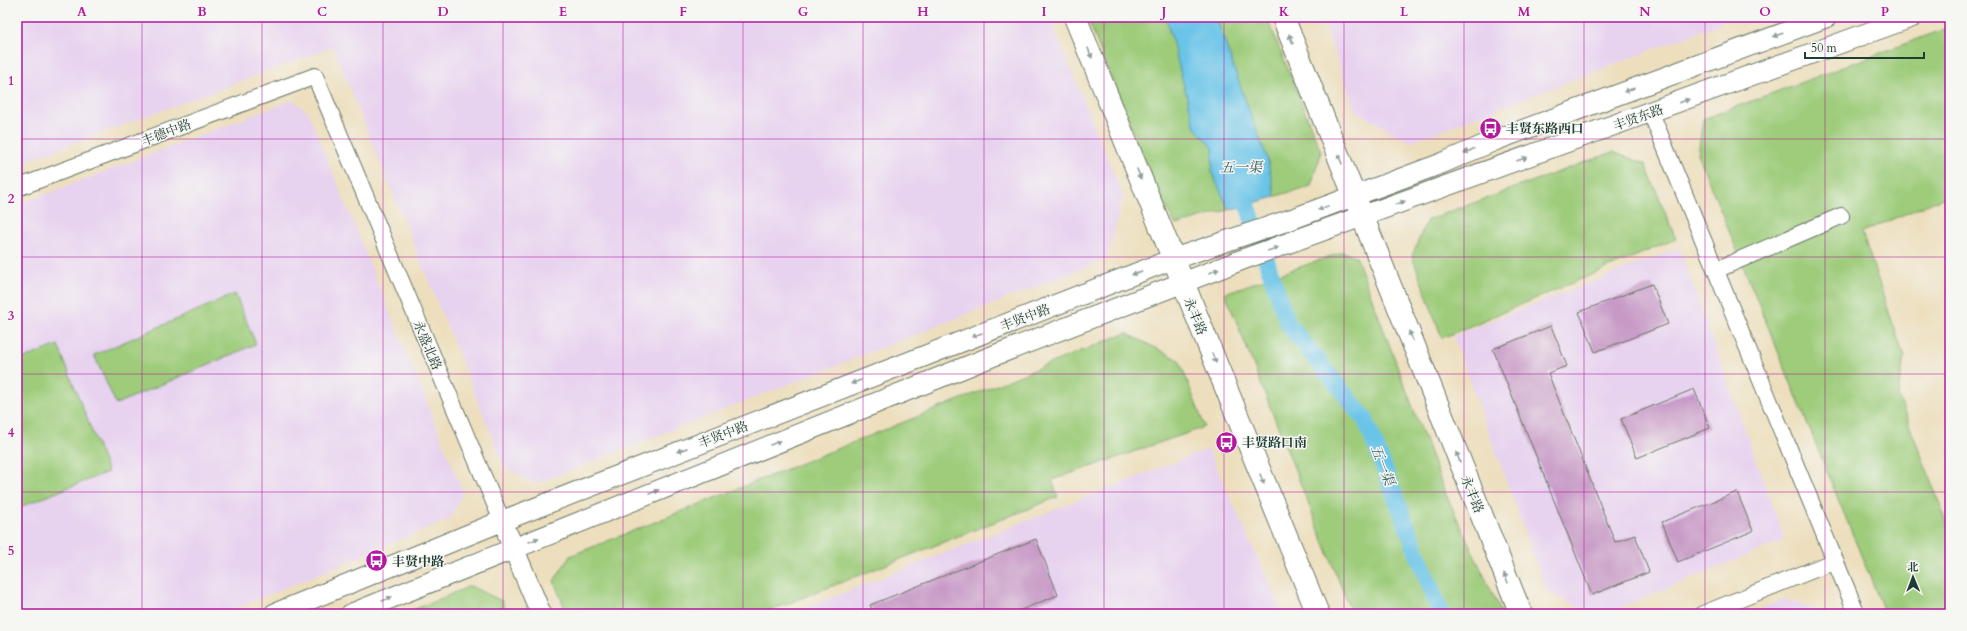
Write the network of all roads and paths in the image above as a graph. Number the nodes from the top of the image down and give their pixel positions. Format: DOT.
graph roads {
  1 [pos="1075,17"];
  2 [pos="1283,17"];
  3 [pos="1827,17"];
  4 [pos="1912,17"];
  5 [pos="315,76"];
  6 [pos="1651,113"];
  7 [pos="17,188"];
  8 [pos="1355,196"];
  9 [pos="1363,216"];
  10 [pos="1841,216"];
  11 [pos="1173,259"];
  12 [pos="1244,259"];
  13 [pos="1716,270"];
  14 [pos="1183,283"];
  15 [pos="502,520"];
  16 [pos="513,548"];
  17 [pos="1835,561"];
  18 [pos="274,614"];
  19 [pos="351,614"];
  20 [pos="541,614"];
  21 [pos="1318,614"];
  22 [pos="1521,614"];
  23 [pos="1703,614"];
  24 [pos="1856,614"];
  1 -- 11 [label="main road, 永丰路, one-way"];
  8 -- 2 [label="main road, 永丰路, one-way"];
  3 -- 8 [label="street, one-way"];
  6 -- 4 [label="street, 丰贤东路, one-way"];
  5 -- 7 [label="street, 丰德中路"];
  5 -- 15 [label="street, 永盛北路"];
  9 -- 6 [label="street, 丰贤东路, one-way"];
  6 -- 13 [label="street"];
  8 -- 9 [label="main road, 永丰路"];
  8 -- 11 [label="street, 丰贤中路, one-way"];
  12 -- 9 [label="street, 丰贤东路, one-way"];
  22 -- 9 [label="main road, 永丰路, one-way"];
  10 -- 13 [label="street"];
  11 -- 14 [label="main road, 永丰路"];
  11 -- 15 [label="street, 丰贤中路, one-way"];
  14 -- 12 [label="street, 丰贤中路, one-way"];
  13 -- 17 [label="street"];
  16 -- 14 [label="street, 丰贤中路, one-way"];
  14 -- 21 [label="main road, 永丰路, one-way"];
  15 -- 16 [label="street, 永盛北路"];
  15 -- 18 [label="street, 丰贤中路"];
  19 -- 16 [label="street, 丰贤中路, one-way"];
  16 -- 20 [label="street, 永盛北路"];
  17 -- 23 [label="street"];
  17 -- 24 [label="street"];
}
